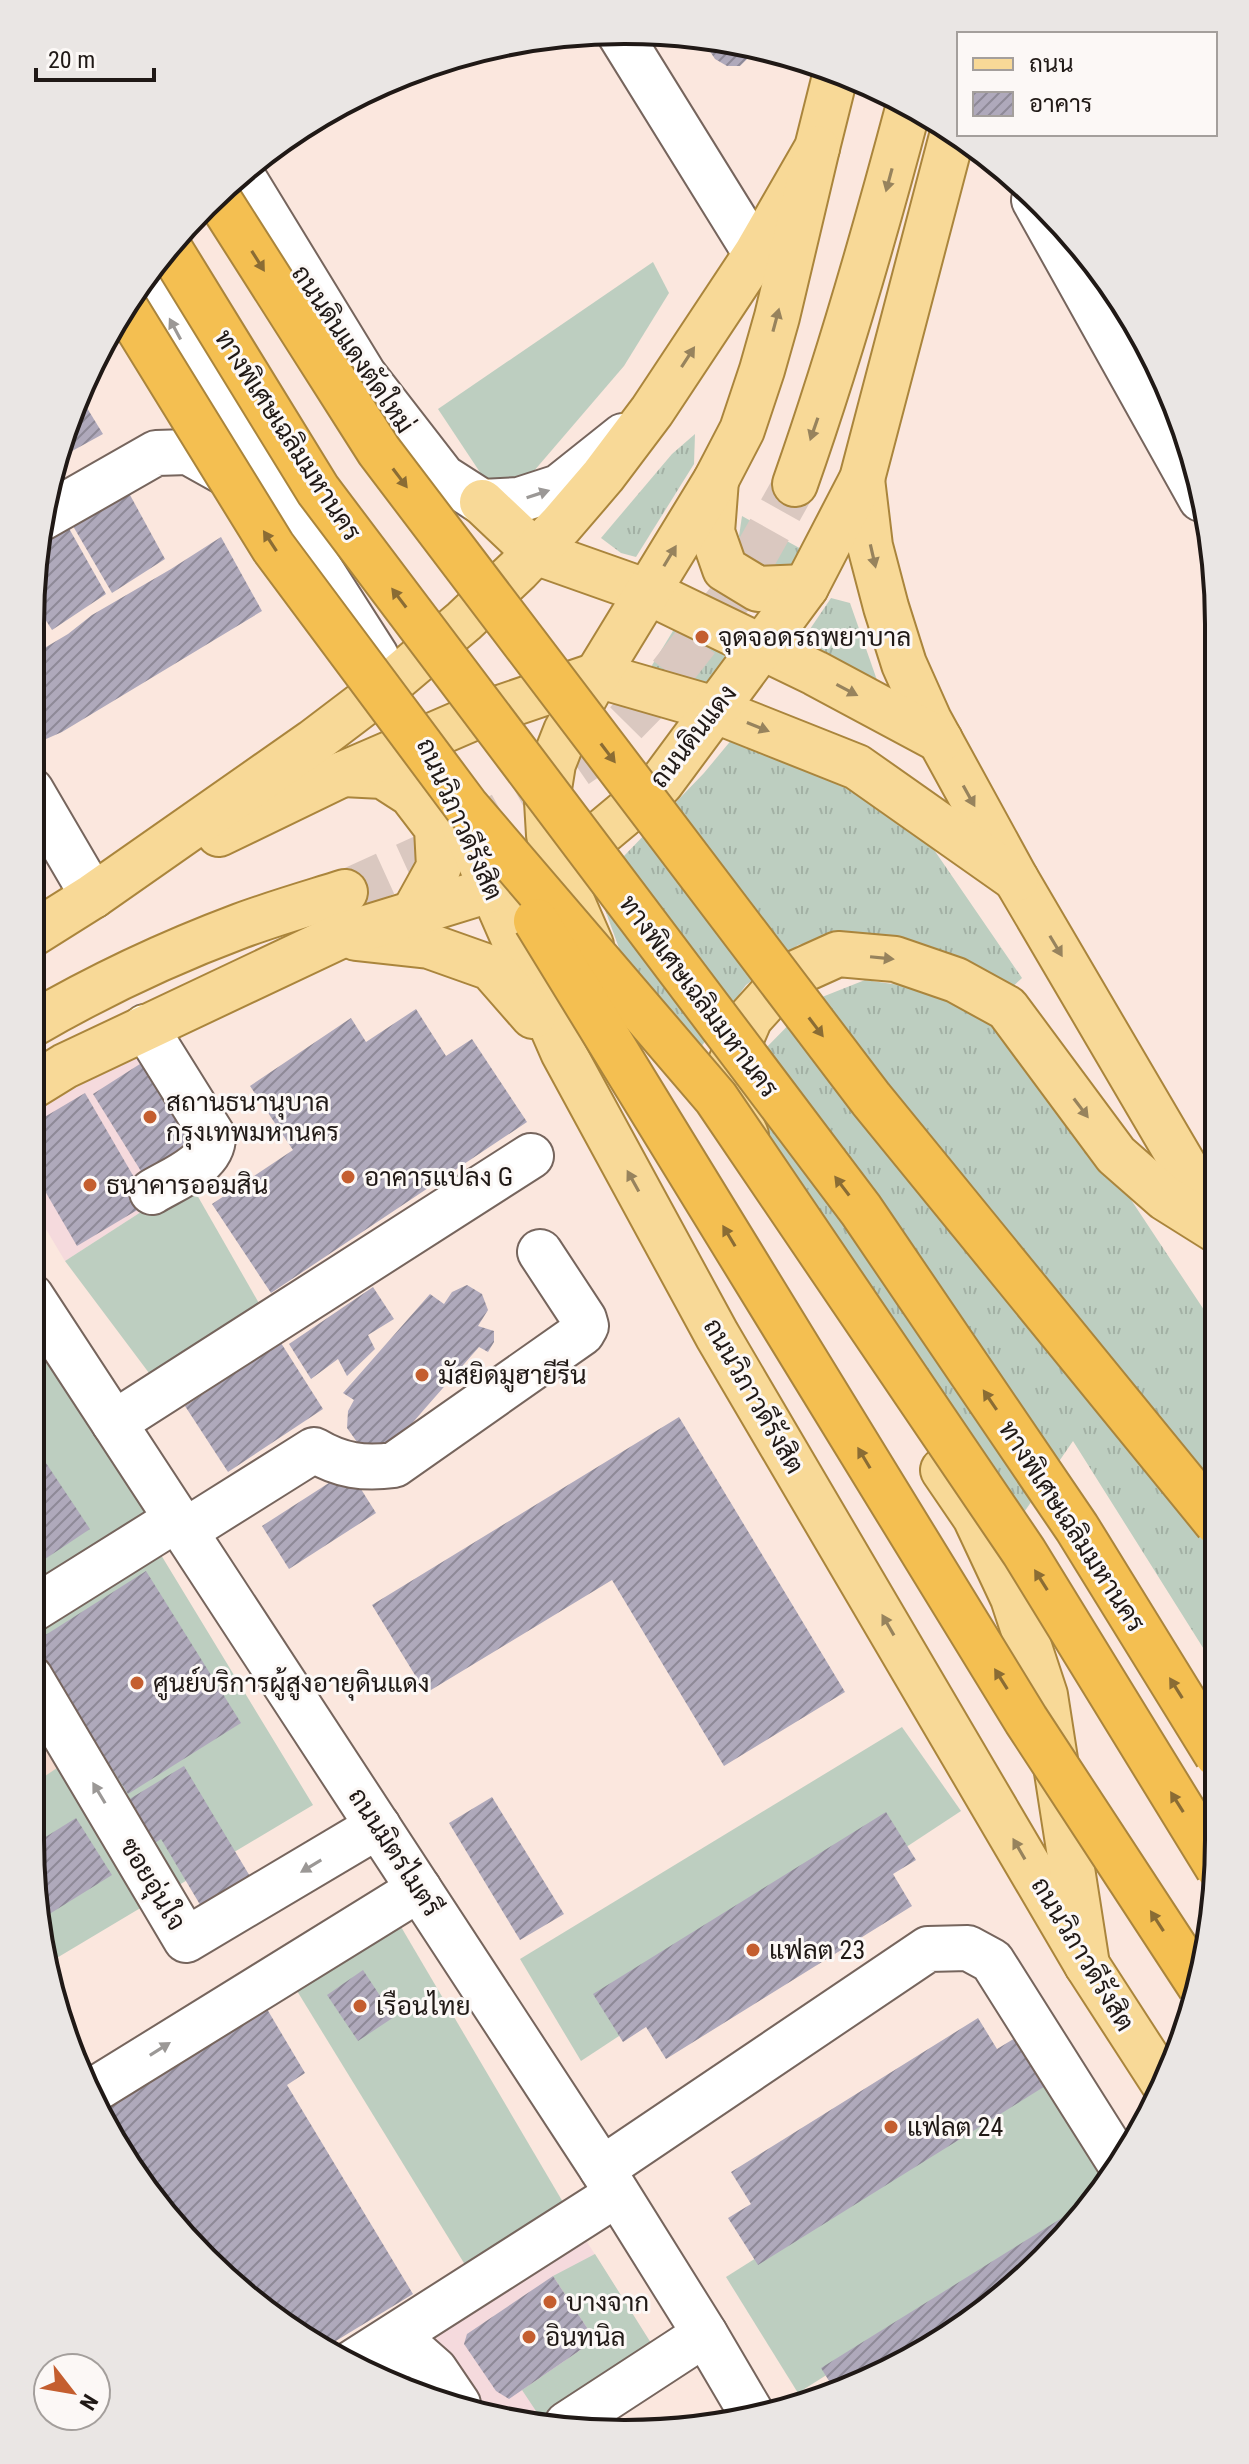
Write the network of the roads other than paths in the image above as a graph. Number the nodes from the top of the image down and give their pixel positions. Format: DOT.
graph roads {
  1 [pos="626,44"];
  2 [pos="833,83"];
  3 [pos="906,117"];
  4 [pos="950,144"];
  5 [pos="817,148"];
  6 [pos="247,184"];
  7 [pos="223,206"];
  8 [pos="1052,232"];
  9 [pos="756,254"];
  10 [pos="175,258"];
  11 [pos="152,288"];
  12 [pos="132,318"];
  13 [pos="652,411"];
  14 [pos="1183,466"];
  15 [pos="862,479"];
  16 [pos="716,480"];
  17 [pos="795,484"];
  18 [pos="482,502"];
  19 [pos="281,504"];
  20 [pos="55,511"];
  21 [pos="535,552"];
  22 [pos="806,587"];
  23 [pos="648,592"];
  24 [pos="761,648"];
  25 [pos="597,675"];
  26 [pos="392,682"];
  27 [pos="714,710"];
  28 [pos="427,738"];
  29 [pos="940,740"];
  30 [pos="343,774"];
  31 [pos="466,806"];
  32 [pos="44,812"];
  33 [pos="558,869"];
  34 [pos="1016,879"];
  35 [pos="492,891"];
  36 [pos="345,892"];
  37 [pos="93,896"];
  38 [pos="413,914"];
  39 [pos="44,927"];
  40 [pos="340,936"];
  41 [pos="44,1018"];
  42 [pos="145,1027"];
  43 [pos="563,1052"];
  44 [pos="44,1079"];
  45 [pos="531,1156"];
  46 [pos="152,1192"];
  47 [pos="1205,1201"];
  48 [pos="1205,1223"];
  49 [pos="540,1252"];
  50 [pos="802,1257"];
  51 [pos="44,1316"];
  52 [pos="114,1423"];
  53 [pos="1205,1508"];
  54 [pos="181,1525"];
  55 [pos="44,1603"];
  56 [pos="44,1701"];
  57 [pos="1205,1736"];
  58 [pos="378,1826"];
  59 [pos="1205,1847"];
  60 [pos="419,1889"];
  61 [pos="1087,1965"];
  62 [pos="1190,1970"];
  63 [pos="1156,2072"];
  64 [pos="100,2087"];
  65 [pos="1113,2153"];
  66 [pos="609,2181"];
  67 [pos="705,2334"];
  68 [pos="361,2356"];
  69 [pos="382,2366"];
  70 [pos="444,2391"];
  71 [pos="748,2407"];
  72 [pos="576,2418"];
  1 -- 9 [label="street"];
  2 -- 5 [label="main road"];
  3 -- 17 [label="main road, one-way"];
  4 -- 15 [label="main road, ถนนดินแดง"];
  5 -- 9 [label="main road"];
  16 -- 5 [label="main road, one-way"];
  6 -- 18 [label="street, ถนนดินแดงตัดใหม่"];
  7 -- 53 [label="highway, one-way, bridge"];
  8 -- 14 [label="street"];
  13 -- 9 [label="main road, one-way"];
  57 -- 10 [label="highway, ทางพิเศษเฉลิมมหานคร, one-way, bridge"];
  19 -- 11 [label="street, one-way"];
  31 -- 12 [label="highway, one-way, bridge"];
  18 -- 13 [label="street, one-way"];
  13 -- 21 [label="main road"];
  15 -- 22 [label="main road, ถนนดินแดง"];
  15 -- 29 [label="main road, one-way"];
  16 -- 22 [label="main road"];
  23 -- 16 [label="main road, one-way"];
  18 -- 21 [label="main road"];
  19 -- 20 [label="street"];
  19 -- 26 [label="street"];
  21 -- 23 [label="main road"];
  21 -- 26 [label="main road"];
  22 -- 24 [label="main road, ถนนดินแดง"];
  23 -- 24 [label="main road"];
  23 -- 25 [label="main road"];
  24 -- 27 [label="main road, ถนนดินแดง"];
  24 -- 29 [label="main road, one-way"];
  25 -- 27 [label="main road"];
  25 -- 28 [label="main road"];
  25 -- 33 [label="main road"];
  26 -- 28 [label="main road, ถนนวิภาวดีรังสิต"];
  26 -- 37 [label="main road"];
  27 -- 33 [label="main road, ถนนดินแดง"];
  27 -- 34 [label="main road, one-way"];
  28 -- 30 [label="main road"];
  28 -- 35 [label="main road, ถนนวิภาวดีรังสิต"];
  29 -- 34 [label="main road, one-way"];
  30 -- 37 [label="main road"];
  30 -- 38 [label="main road"];
  59 -- 31 [label="highway, one-way, bridge"];
  62 -- 31 [label="highway, one-way, bridge"];
  32 -- 37 [label="street"];
  33 -- 35 [label="main road, ถนนดินแดง"];
  33 -- 50 [label="main road"];
  34 -- 47 [label="main road, one-way"];
  35 -- 38 [label="main road, ถนนดินแดง"];
  35 -- 43 [label="main road, ถนนวิภาวดีรังสิต"];
  36 -- 41 [label="main road"];
  37 -- 39 [label="main road"];
  38 -- 40 [label="main road, ถนนดินแดง"];
  40 -- 42 [label="main road, ถนนดินแดง"];
  40 -- 43 [label="main road"];
  42 -- 44 [label="main road, ถนนดินแดง"];
  42 -- 46 [label="street"];
  61 -- 43 [label="main road, ถนนวิภาวดีรังสิต, one-way"];
  45 -- 52 [label="street"];
  50 -- 48 [label="main road, one-way"];
  49 -- 54 [label="street"];
  50 -- 61 [label="main road"];
  51 -- 52 [label="street, ถนนมิตรไมตรี"];
  52 -- 54 [label="street, ถนนมิตรไมตรี"];
  54 -- 55 [label="street"];
  54 -- 58 [label="street, ถนนมิตรไมตรี"];
  58 -- 56 [label="street, ซอยอุ่นใจ, one-way"];
  58 -- 60 [label="street, ถนนมิตรไมตรี"];
  64 -- 60 [label="street, one-way"];
  60 -- 66 [label="street, ถนนมิตรไมตรี"];
  61 -- 63 [label="main road, ถนนวิภาวดีรังสิต"];
  65 -- 66 [label="street"];
  66 -- 67 [label="street, ถนนมิตรไมตรี"];
  66 -- 68 [label="street"];
  67 -- 71 [label="street, ถนนมิตรไมตรี"];
  67 -- 72 [label="street"];
  69 -- 70 [label="street"];
}
